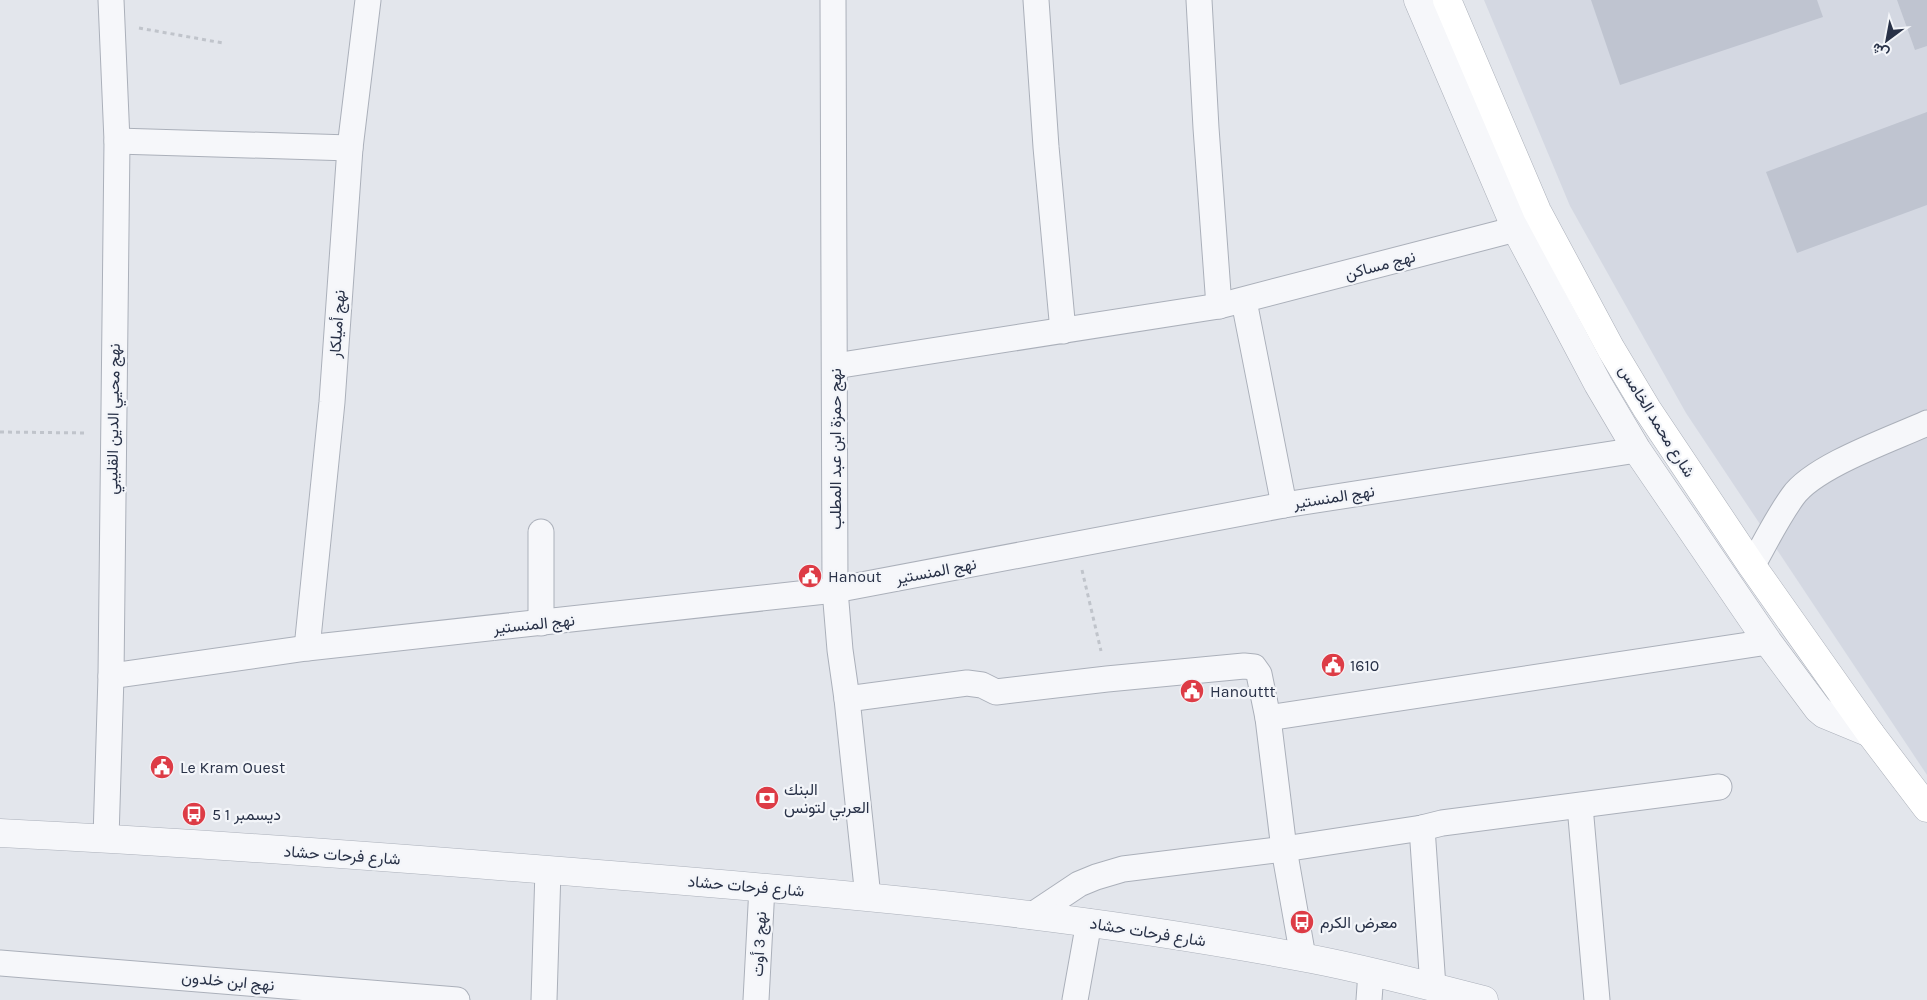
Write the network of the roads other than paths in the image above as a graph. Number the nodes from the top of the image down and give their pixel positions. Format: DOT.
graph roads {
  1 [pos="368,0"];
  2 [pos="833,0"];
  3 [pos="1036,0"];
  4 [pos="1200,0"];
  5 [pos="1418,0"];
  6 [pos="1447,0"];
  7 [pos="112,12"];
  8 [pos="117,141"];
  9 [pos="350,148"];
  10 [pos="1516,229"];
  11 [pos="1244,301"];
  12 [pos="1219,306"];
  13 [pos="1064,331"];
  14 [pos="835,366"];
  15 [pos="1927,423"];
  16 [pos="1637,450"];
  17 [pos="1284,505"];
  18 [pos="541,532"];
  19 [pos="1752,566"];
  20 [pos="834,590"];
  21 [pos="541,623"];
  22 [pos="1768,642"];
  23 [pos="307,648"];
  24 [pos="111,676"];
  25 [pos="847,699"];
  26 [pos="1268,718"];
  27 [pos="1870,733"];
  28 [pos="1719,787"];
  29 [pos="1580,806"];
  30 [pos="1927,808"];
  31 [pos="1422,828"];
  32 [pos="0,833"];
  33 [pos="106,838"];
  34 [pos="1284,849"];
  35 [pos="548,870"];
  36 [pos="762,887"];
  37 [pos="868,897"];
  38 [pos="1031,916"];
  39 [pos="1089,922"];
  40 [pos="1303,957"];
  41 [pos="0,963"];
  42 [pos="1371,972"];
  43 [pos="1433,987"];
  44 [pos="457,1000"];
  45 [pos="544,1000"];
  46 [pos="756,1000"];
  47 [pos="1075,1000"];
  48 [pos="1369,1000"];
  49 [pos="1484,1000"];
  50 [pos="1597,1000"];
  1 -- 9 [label="street, نهج أميلكار"];
  2 -- 14 [label="street, نهج حمزة ابن عبد المطلب"];
  3 -- 13 [label="street"];
  4 -- 12 [label="street"];
  5 -- 10 [label="street"];
  6 -- 19 [label="main road, شارع محمد الخامس"];
  7 -- 8 [label="street, نهج محيي الدين القليبي"];
  8 -- 9 [label="street"];
  8 -- 24 [label="street, نهج محيي الدين القليبي"];
  9 -- 23 [label="street, نهج أميلكار"];
  10 -- 11 [label="street, نهج مساكن"];
  10 -- 16 [label="street"];
  11 -- 12 [label="street, نهج مساكن"];
  11 -- 17 [label="street"];
  12 -- 13 [label="street, نهج مساكن"];
  13 -- 14 [label="street, نهج مساكن"];
  14 -- 20 [label="street, نهج حمزة ابن عبد المطلب"];
  15 -- 19 [label="street"];
  16 -- 17 [label="street, نهج المنستير"];
  16 -- 22 [label="street"];
  17 -- 20 [label="street, نهج المنستير"];
  18 -- 21 [label="street"];
  19 -- 27 [label="main road, شارع محمد الخامس"];
  20 -- 21 [label="street, نهج المنستير"];
  20 -- 25 [label="street, نهج حمزة ابن عبد المطلب"];
  21 -- 23 [label="street, نهج المنستير"];
  22 -- 26 [label="street"];
  22 -- 27 [label="street"];
  23 -- 24 [label="street, نهج المنستير"];
  24 -- 33 [label="street, نهج محيي الدين القليبي"];
  25 -- 26 [label="street"];
  25 -- 37 [label="street, نهج حمزة ابن عبد المطلب"];
  26 -- 34 [label="street"];
  27 -- 30 [label="main road, شارع محمد الخامس"];
  28 -- 29 [label="street"];
  29 -- 31 [label="street"];
  29 -- 50 [label="street"];
  31 -- 34 [label="street"];
  31 -- 43 [label="street"];
  32 -- 33 [label="street, شارع فرحات حشاد"];
  33 -- 35 [label="street, شارع فرحات حشاد"];
  34 -- 38 [label="street"];
  34 -- 40 [label="street"];
  35 -- 36 [label="street, شارع فرحات حشاد"];
  35 -- 45 [label="street"];
  36 -- 37 [label="street, شارع فرحات حشاد"];
  36 -- 46 [label="street, نهج 3 أوت"];
  37 -- 38 [label="street, شارع فرحات حشاد"];
  38 -- 39 [label="street, شارع فرحات حشاد"];
  39 -- 40 [label="street, شارع فرحات حشاد"];
  39 -- 47 [label="street"];
  40 -- 42 [label="street, شارع فرحات حشاد"];
  41 -- 44 [label="street, نهج ابن خلدون"];
  42 -- 43 [label="street, شارع فرحات حشاد"];
  42 -- 48 [label="street"];
  43 -- 49 [label="street, شارع فرحات حشاد"];
}
